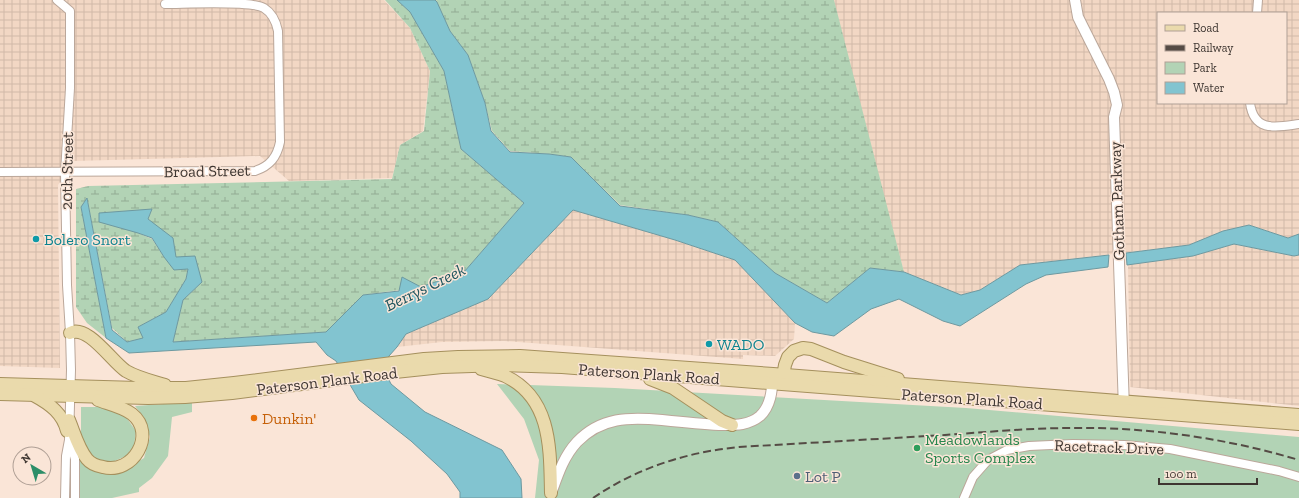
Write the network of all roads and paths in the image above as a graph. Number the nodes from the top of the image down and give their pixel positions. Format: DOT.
graph roads {
  1 [pos="57,0"];
  2 [pos="1075,0"];
  3 [pos="1258,0"];
  4 [pos="165,4"];
  5 [pos="1257,12"];
  6 [pos="1250,104"];
  7 [pos="1299,124"];
  8 [pos="0,172"];
  9 [pos="65,172"];
  10 [pos="70,332"];
  11 [pos="466,366"];
  12 [pos="392,368"];
  13 [pos="633,373"];
  14 [pos="337,375"];
  15 [pos="778,379"];
  16 [pos="0,384"];
  17 [pos="916,385"];
  18 [pos="174,388"];
  19 [pos="70,391"];
  20 [pos="0,394"];
  21 [pos="32,395"];
  22 [pos="88,396"];
  23 [pos="1124,406"];
  24 [pos="1299,415"];
  25 [pos="69,420"];
  26 [pos="1299,424"];
  27 [pos="732,425"];
  28 [pos="69,440"];
  29 [pos="1299,477"];
  30 [pos="551,496"];
  31 [pos="65,498"];
  32 [pos="75,498"];
  33 [pos="964,498"];
  1 -- 9 [label="street, 20th Street"];
  2 -- 23 [label="street, Gotham Parkway"];
  3 -- 5 [label="street"];
  4 -- 9 [label="street, Broad Street"];
  6 -- 7 [label="street"];
  8 -- 9 [label="street, Broad Street"];
  9 -- 10 [label="street, 20th Street"];
  10 -- 18 [label="main road"];
  10 -- 19 [label="street, 20th Street"];
  11 -- 12 [label="main road, Paterson Plank Road"];
  11 -- 13 [label="main road, Paterson Plank Road"];
  11 -- 30 [label="main road"];
  12 -- 14 [label="main road, Paterson Plank Road"];
  12 -- 15 [label="main road, Paterson Plank Road"];
  13 -- 15 [label="main road, Paterson Plank Road"];
  13 -- 27 [label="main road"];
  14 -- 18 [label="main road, Paterson Plank Road"];
  14 -- 22 [label="main road, Paterson Plank Road"];
  15 -- 17 [label="main road, Paterson Plank Road"];
  15 -- 17 [label="main road"];
  15 -- 23 [label="main road, Paterson Plank Road"];
  15 -- 27 [label="street"];
  16 -- 19 [label="main road, Paterson Plank Road"];
  17 -- 23 [label="main road, Paterson Plank Road"];
  18 -- 19 [label="main road, Paterson Plank Road"];
  19 -- 21 [label="main road, Paterson Plank Road"];
  19 -- 22 [label="main road, Paterson Plank Road"];
  19 -- 25 [label="street, 20th Street"];
  20 -- 21 [label="main road, Paterson Plank Road"];
  21 -- 28 [label="main road"];
  22 -- 25 [label="main road"];
  23 -- 24 [label="main road, Paterson Plank Road"];
  23 -- 26 [label="main road, Paterson Plank Road"];
  25 -- 28 [label="street, 20th Street"];
  27 -- 30 [label="street"];
  28 -- 31 [label="street"];
  28 -- 32 [label="street"];
  29 -- 33 [label="street, Racetrack Drive"];
}
